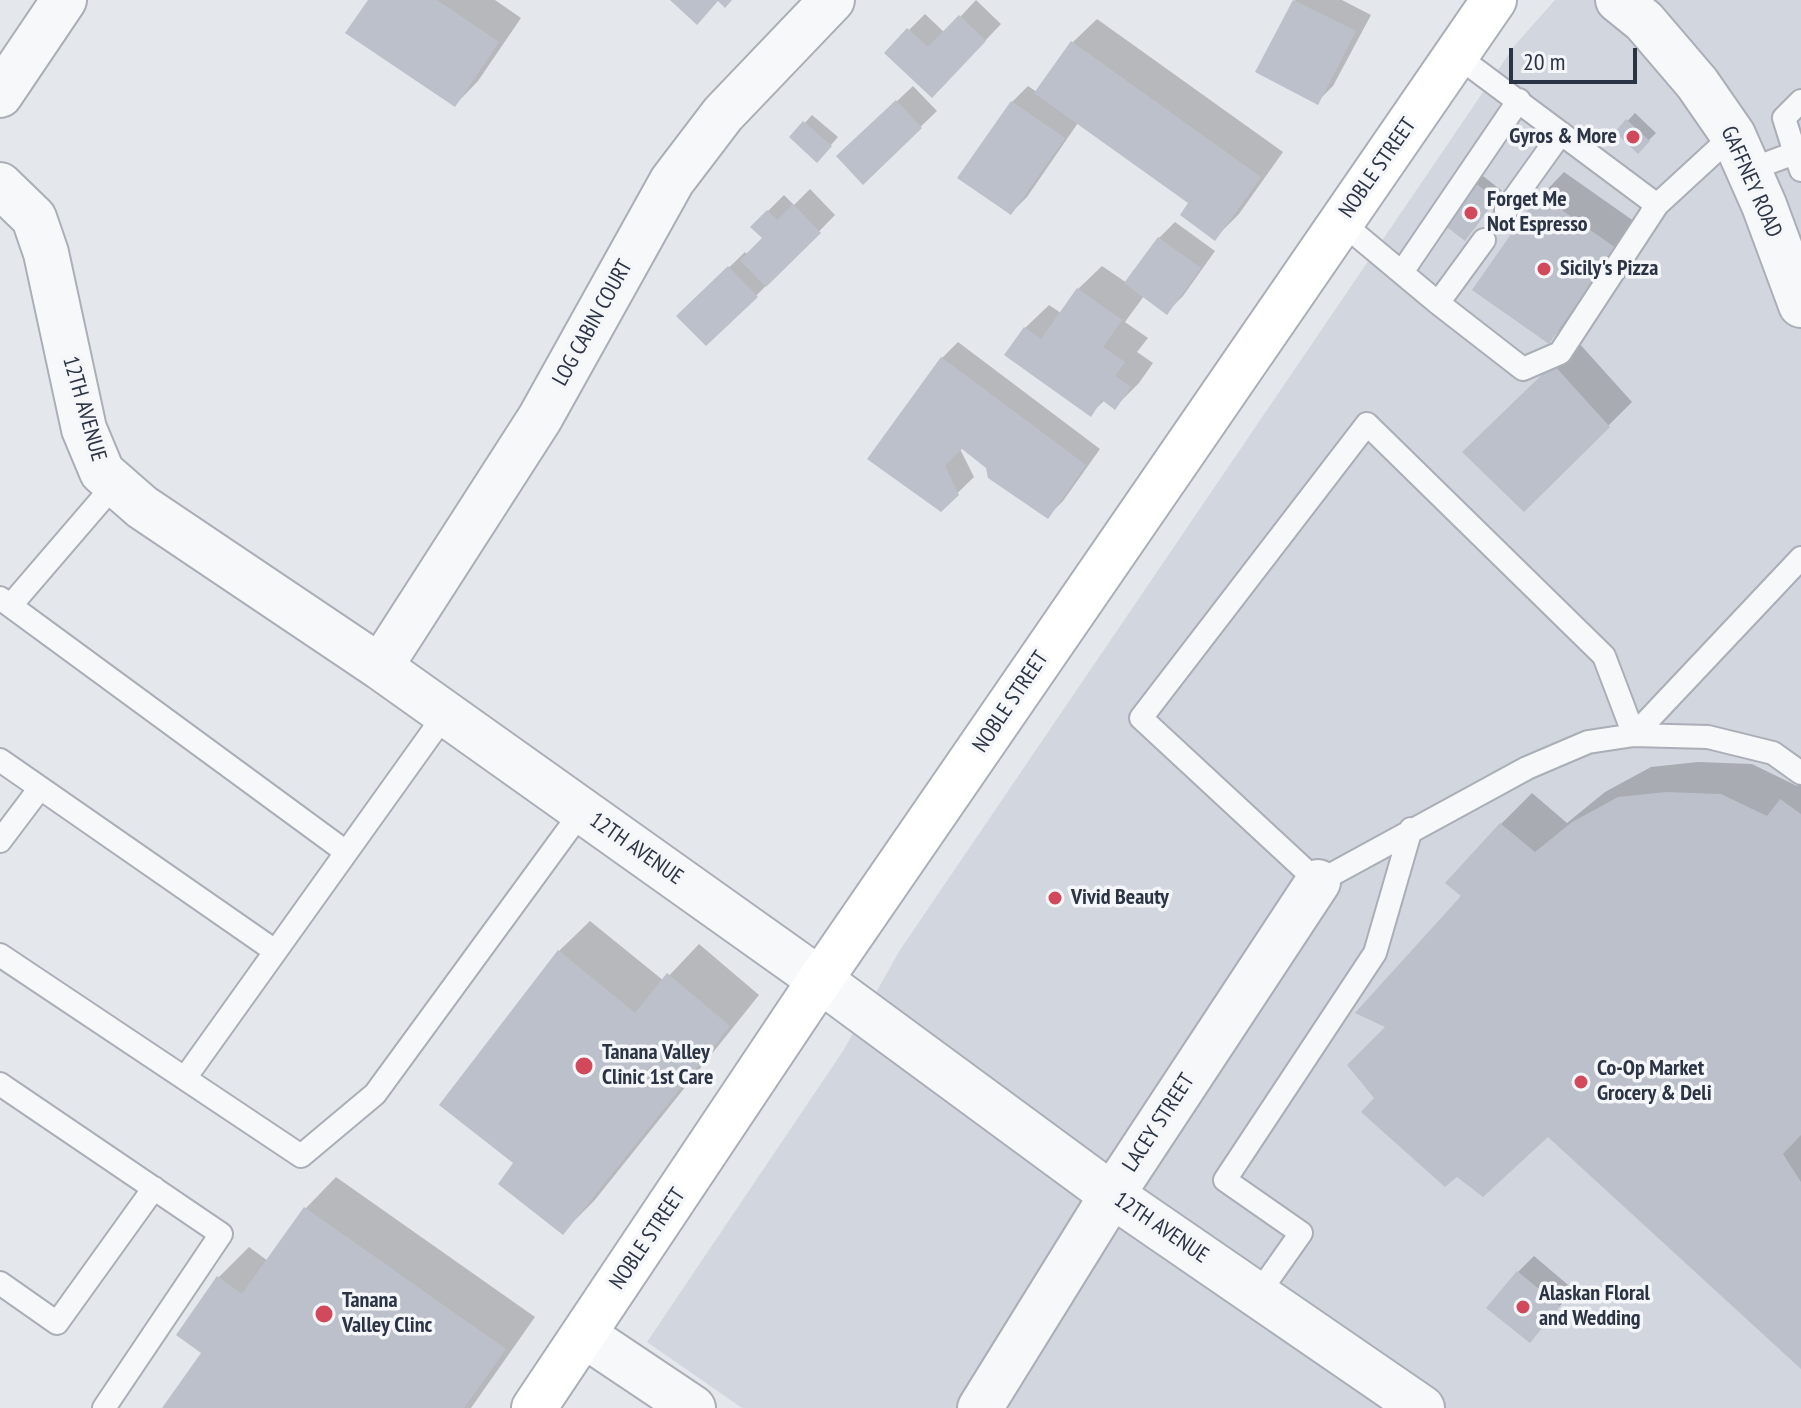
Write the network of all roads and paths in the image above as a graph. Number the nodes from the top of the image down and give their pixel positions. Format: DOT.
graph roads {
  1 [pos="64,0"];
  2 [pos="832,0"];
  3 [pos="1494,0"];
  4 [pos="1618,0"];
  5 [pos="1456,55"];
  6 [pos="0,95"];
  7 [pos="1519,100"];
  8 [pos="1801,101"];
  9 [pos="1561,133"];
  10 [pos="1741,153"];
  11 [pos="1798,161"];
  12 [pos="0,185"];
  13 [pos="1657,205"];
  14 [pos="1506,210"];
  15 [pos="1341,222"];
  16 [pos="1484,240"];
  17 [pos="1402,272"];
  18 [pos="1438,303"];
  19 [pos="1801,305"];
  20 [pos="115,484"];
  21 [pos="1801,558"];
  22 [pos="6,601"];
  23 [pos="380,667"];
  24 [pos="446,713"];
  25 [pos="1634,735"];
  26 [pos="0,760"];
  27 [pos="1801,773"];
  28 [pos="40,788"];
  29 [pos="582,811"];
  30 [pos="1411,829"];
  31 [pos="0,841"];
  32 [pos="346,852"];
  33 [pos="1318,882"];
  34 [pos="275,951"];
  35 [pos="0,955"];
  36 [pos="820,980"];
  37 [pos="185,1078"];
  38 [pos="0,1084"];
  39 [pos="154,1188"];
  40 [pos="1112,1195"];
  41 [pos="0,1283"];
  42 [pos="1258,1294"];
  43 [pos="584,1335"];
  44 [pos="104,1408"];
  45 [pos="534,1408"];
  46 [pos="693,1408"];
  47 [pos="980,1408"];
  48 [pos="1422,1408"];
  1 -- 6 [label="street"];
  2 -- 23 [label="street, LOG CABIN COURT"];
  3 -- 5 [label="street, NOBLE STREET"];
  4 -- 10 [label="street, GAFFNEY ROAD"];
  5 -- 7 [label="lane"];
  5 -- 15 [label="street, NOBLE STREET"];
  7 -- 9 [label="lane"];
  7 -- 17 [label="lane"];
  8 -- 11 [label="lane"];
  9 -- 13 [label="lane"];
  9 -- 14 [label="lane"];
  10 -- 11 [label="lane"];
  10 -- 13 [label="lane"];
  10 -- 19 [label="street, GAFFNEY ROAD"];
  12 -- 20 [label="street, 12TH AVENUE"];
  13 -- 18 [label="lane"];
  15 -- 17 [label="lane"];
  15 -- 36 [label="street, NOBLE STREET"];
  16 -- 18 [label="lane"];
  17 -- 18 [label="lane"];
  20 -- 22 [label="lane"];
  20 -- 23 [label="street, 12TH AVENUE"];
  21 -- 25 [label="lane"];
  22 -- 32 [label="lane"];
  23 -- 24 [label="street, 12TH AVENUE"];
  24 -- 29 [label="street, 12TH AVENUE"];
  24 -- 32 [label="lane"];
  25 -- 27 [label="lane"];
  25 -- 30 [label="lane"];
  25 -- 33 [label="lane"];
  26 -- 28 [label="lane"];
  28 -- 31 [label="lane"];
  28 -- 34 [label="lane"];
  29 -- 36 [label="street, 12TH AVENUE"];
  29 -- 37 [label="lane"];
  30 -- 33 [label="lane"];
  30 -- 42 [label="lane"];
  32 -- 34 [label="lane"];
  33 -- 40 [label="street, LACEY STREET"];
  34 -- 37 [label="lane"];
  35 -- 37 [label="lane"];
  36 -- 40 [label="street, 12TH AVENUE"];
  36 -- 43 [label="street, NOBLE STREET"];
  38 -- 39 [label="lane"];
  39 -- 41 [label="lane"];
  39 -- 44 [label="lane"];
  40 -- 42 [label="street, 12TH AVENUE"];
  40 -- 47 [label="street, LACEY STREET"];
  42 -- 48 [label="street, 12TH AVENUE"];
  43 -- 45 [label="street, NOBLE STREET"];
  43 -- 46 [label="street"];
}
